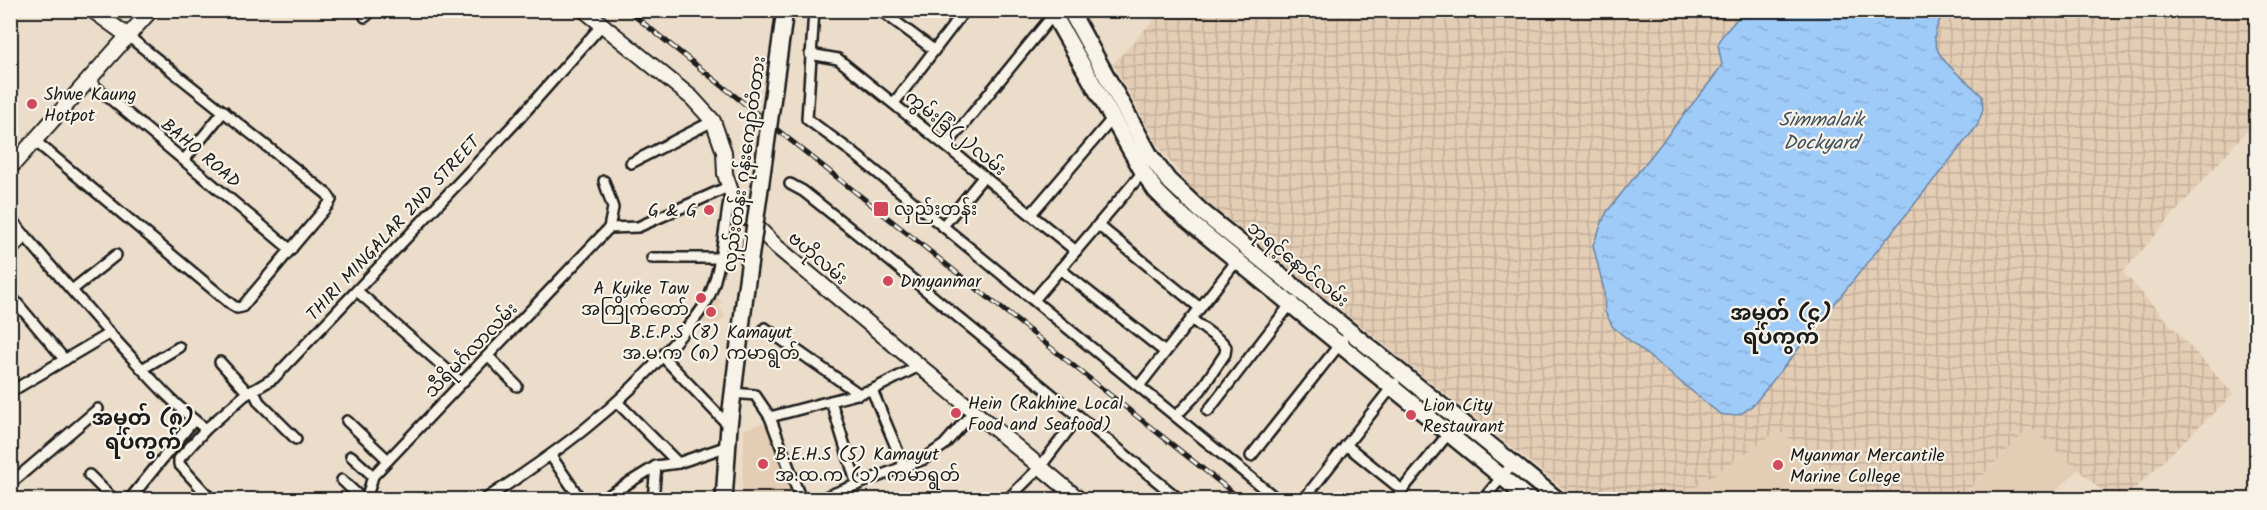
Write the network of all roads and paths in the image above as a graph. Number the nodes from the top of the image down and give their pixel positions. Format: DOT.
graph roads {
  1 [pos="92,10"];
  2 [pos="151,10"];
  3 [pos="373,10"];
  4 [pos="584,10"];
  5 [pos="785,10"];
  6 [pos="814,10"];
  7 [pos="880,10"];
  8 [pos="965,10"];
  9 [pos="1070,10"];
  10 [pos="1052,13"];
  11 [pos="365,17"];
  12 [pos="602,25"];
  13 [pos="128,36"];
  14 [pos="934,50"];
  15 [pos="810,54"];
  16 [pos="1095,57"];
  17 [pos="1081,65"];
  18 [pos="89,81"];
  19 [pos="894,103"];
  20 [pos="224,111"];
  21 [pos="1119,120"];
  22 [pos="713,121"];
  23 [pos="35,141"];
  24 [pos="946,146"];
  25 [pos="184,160"];
  26 [pos="631,163"];
  27 [pos="10,168"];
  28 [pos="1143,172"];
  29 [pos="984,176"];
  30 [pos="604,181"];
  31 [pos="790,184"];
  32 [pos="729,190"];
  33 [pos="1030,214"];
  34 [pos="10,218"];
  35 [pos="1098,225"];
  36 [pos="943,226"];
  37 [pos="609,228"];
  38 [pos="26,236"];
  39 [pos="291,250"];
  40 [pos="1076,251"];
  41 [pos="10,252"];
  42 [pos="1242,254"];
  43 [pos="116,255"];
  44 [pos="652,258"];
  45 [pos="718,258"];
  46 [pos="1060,269"];
  47 [pos="72,290"];
  48 [pos="357,291"];
  49 [pos="10,295"];
  50 [pos="1295,297"];
  51 [pos="1034,300"];
  52 [pos="1200,308"];
  53 [pos="1191,319"];
  54 [pos="765,328"];
  55 [pos="1350,331"];
  56 [pos="110,333"];
  57 [pos="1339,345"];
  58 [pos="178,347"];
  59 [pos="1165,352"];
  60 [pos="489,357"];
  61 [pos="663,357"];
  62 [pos="65,360"];
  63 [pos="220,362"];
  64 [pos="919,366"];
  65 [pos="142,369"];
  66 [pos="1402,374"];
  67 [pos="462,383"];
  68 [pos="517,386"];
  69 [pos="1139,386"];
  70 [pos="1392,386"];
  71 [pos="872,390"];
  72 [pos="10,392"];
  73 [pos="250,392"];
  74 [pos="734,393"];
  75 [pos="859,394"];
  76 [pos="831,401"];
  77 [pos="618,403"];
  78 [pos="98,409"];
  79 [pos="974,411"];
  80 [pos="1208,411"];
  81 [pos="1079,416"];
  82 [pos="1176,416"];
  83 [pos="770,417"];
  84 [pos="194,420"];
  85 [pos="347,421"];
  86 [pos="729,426"];
  87 [pos="206,429"];
  88 [pos="1449,433"];
  89 [pos="296,439"];
  90 [pos="1346,445"];
  91 [pos="728,446"];
  92 [pos="351,456"];
  93 [pos="551,456"];
  94 [pos="1251,456"];
  95 [pos="388,460"];
  96 [pos="678,463"];
  97 [pos="1513,463"];
  98 [pos="656,466"];
  99 [pos="904,466"];
  100 [pos="1040,466"];
  101 [pos="89,475"];
  102 [pos="373,476"];
  103 [pos="1502,477"];
  104 [pos="342,480"];
  105 [pos="10,484"];
  106 [pos="857,485"];
  107 [pos="1402,490"];
  108 [pos="1304,499"];
  109 [pos="114,500"];
  110 [pos="129,500"];
  111 [pos="212,500"];
  112 [pos="364,500"];
  113 [pos="484,500"];
  114 [pos="581,500"];
  115 [pos="601,500"];
  116 [pos="653,500"];
  117 [pos="724,500"];
  118 [pos="801,500"];
  119 [pos="817,500"];
  120 [pos="1007,500"];
  121 [pos="1080,500"];
  122 [pos="1180,500"];
  123 [pos="1278,500"];
  124 [pos="1394,500"];
  125 [pos="1483,500"];
  126 [pos="1530,500"];
  127 [pos="1558,500"];
  1 -- 13 [label="main road"];
  2 -- 13 [label="main road"];
  3 -- 11 [label="street"];
  4 -- 12 [label="main road, ဗဟိုလမ်း"];
  5 -- 74 [label="main road, လှည်းတန်း ဂုန်းကျော်တံတား, bridge"];
  6 -- 15 [label="street"];
  7 -- 14 [label="street"];
  8 -- 14 [label="street"];
  9 -- 16 [label="main road, ဘုရင့်နောင်လမ်း"];
  10 -- 17 [label="main road, ဘုရင့်နောင်လမ်း"];
  10 -- 24 [label="street"];
  12 -- 22 [label="main road, ဗဟိုလမ်း"];
  12 -- 48 [label="street, THIRI MINGALAR 2ND STREET"];
  13 -- 18 [label="main road"];
  13 -- 20 [label="street"];
  14 -- 19 [label="street"];
  15 -- 19 [label="street, ကွမ်းခြံ(၂)လမ်း"];
  15 -- 36 [label="street"];
  16 -- 17 [label="main road"];
  16 -- 21 [label="main road, ဘုရင့်နောင်လမ်း"];
  17 -- 21 [label="main road, ဘုရင့်နောင်လမ်း"];
  18 -- 23 [label="main road"];
  18 -- 25 [label="street, BAHO ROAD"];
  19 -- 24 [label="street, ကွမ်းခြံ(၂)လမ်း"];
  20 -- 25 [label="street"];
  20 -- 39 [label="street"];
  21 -- 28 [label="main road, ဘုရင့်နောင်လမ်း"];
  21 -- 33 [label="street"];
  21 -- 42 [label="main road, ဘုရင့်နောင်လမ်း"];
  22 -- 26 [label="street"];
  22 -- 32 [label="main road, ဗဟိုလမ်း"];
  23 -- 27 [label="main road"];
  23 -- 39 [label="street"];
  24 -- 29 [label="street, ကွမ်းခြံ(၂)လမ်း"];
  25 -- 39 [label="street, BAHO ROAD"];
  28 -- 35 [label="street"];
  28 -- 42 [label="main road, ဘုရင့်နောင်လမ်း"];
  29 -- 33 [label="street, ကွမ်းခြံ(၂)လမ်း"];
  29 -- 36 [label="street"];
  30 -- 37 [label="street"];
  31 -- 81 [label="street"];
  32 -- 37 [label="street"];
  32 -- 45 [label="street"];
  32 -- 64 [label="main road, ဗဟိုလမ်း"];
  33 -- 40 [label="street, ကွမ်းခြံ(၂)လမ်း"];
  34 -- 38 [label="street"];
  35 -- 40 [label="street"];
  35 -- 52 [label="street"];
  36 -- 51 [label="street"];
  37 -- 60 [label="street, သီရိမင်္ဂလာလမ်း"];
  38 -- 41 [label="street"];
  38 -- 47 [label="street"];
  40 -- 46 [label="street"];
  42 -- 50 [label="main road, ဘုရင့်နောင်လမ်း"];
  42 -- 52 [label="street"];
  43 -- 47 [label="street"];
  44 -- 45 [label="street"];
  45 -- 61 [label="street"];
  46 -- 51 [label="street"];
  46 -- 59 [label="street"];
  47 -- 56 [label="street"];
  48 -- 67 [label="street"];
  48 -- 73 [label="street, THIRI MINGALAR 2ND STREET"];
  49 -- 62 [label="street"];
  50 -- 55 [label="main road, ဘုရင့်နောင်လမ်း"];
  50 -- 57 [label="main road, ဘုရင့်နောင်လမ်း"];
  50 -- 80 [label="street"];
  51 -- 69 [label="street"];
  52 -- 53 [label="street"];
  53 -- 59 [label="street"];
  53 -- 82 [label="street"];
  54 -- 75 [label="street"];
  55 -- 57 [label="street"];
  55 -- 66 [label="main road, ဘုရင့်နောင်လမ်း"];
  56 -- 62 [label="street"];
  56 -- 65 [label="street"];
  57 -- 70 [label="main road, ဘုရင့်နောင်လမ်း"];
  57 -- 94 [label="street"];
  58 -- 65 [label="street"];
  59 -- 69 [label="street"];
  60 -- 67 [label="street, သီရိမင်္ဂလာလမ်း"];
  60 -- 68 [label="street"];
  61 -- 77 [label="street"];
  61 -- 86 [label="street"];
  62 -- 72 [label="street"];
  63 -- 73 [label="street"];
  64 -- 71 [label="street"];
  64 -- 79 [label="main road, ဗဟိုလမ်း"];
  65 -- 84 [label="street"];
  66 -- 70 [label="street"];
  66 -- 97 [label="main road, ဘုရင့်နောင်လမ်း"];
  67 -- 95 [label="street, သီရိမင်္ဂလာလမ်း"];
  69 -- 82 [label="street"];
  70 -- 88 [label="main road, ဘုရင့်နောင်လမ်း"];
  70 -- 90 [label="street"];
  71 -- 75 [label="street"];
  71 -- 99 [label="street"];
  73 -- 87 [label="street, THIRI MINGALAR 2ND STREET"];
  73 -- 89 [label="street"];
  74 -- 83 [label="street"];
  74 -- 86 [label="main road, လှည်းတန်း ဂုန်းကျော်တံတား"];
  75 -- 76 [label="street"];
  76 -- 83 [label="street"];
  76 -- 106 [label="street"];
  77 -- 93 [label="street"];
  77 -- 96 [label="street"];
  78 -- 105 [label="street"];
  79 -- 99 [label="street"];
  79 -- 100 [label="main road, ဗဟိုလမ်း"];
  81 -- 100 [label="street"];
  81 -- 122 [label="street"];
  82 -- 123 [label="street"];
  83 -- 118 [label="street"];
  84 -- 87 [label="street"];
  84 -- 110 [label="street"];
  85 -- 95 [label="street"];
  86 -- 91 [label="main road, လှည်းတန်း ဂုန်းကျော်တံတား"];
  87 -- 111 [label="street, THIRI MINGALAR 2ND STREET"];
  88 -- 103 [label="main road, ဘုရင့်နောင်လမ်း"];
  88 -- 107 [label="street"];
  90 -- 107 [label="street"];
  90 -- 108 [label="street"];
  91 -- 96 [label="street"];
  91 -- 117 [label="main road, လှည်းတန်း ဂုန်းကျော်တံတား"];
  92 -- 102 [label="street"];
  93 -- 113 [label="street"];
  93 -- 114 [label="street"];
  95 -- 102 [label="street, သီရိမင်္ဂလာလမ်း"];
  96 -- 98 [label="street"];
  97 -- 103 [label="street"];
  97 -- 127 [label="main road, ဘုရင့်နောင်လမ်း"];
  98 -- 115 [label="street"];
  98 -- 116 [label="street"];
  99 -- 106 [label="street"];
  100 -- 120 [label="street"];
  100 -- 121 [label="main road, ဗဟိုလမ်း"];
  101 -- 109 [label="street"];
  102 -- 112 [label="street, သီရိမင်္ဂလာလမ်း"];
  103 -- 125 [label="street"];
  103 -- 126 [label="main road, ဘုရင့်နောင်လမ်း"];
  104 -- 112 [label="street"];
  106 -- 119 [label="street"];
  107 -- 124 [label="street"];
}
